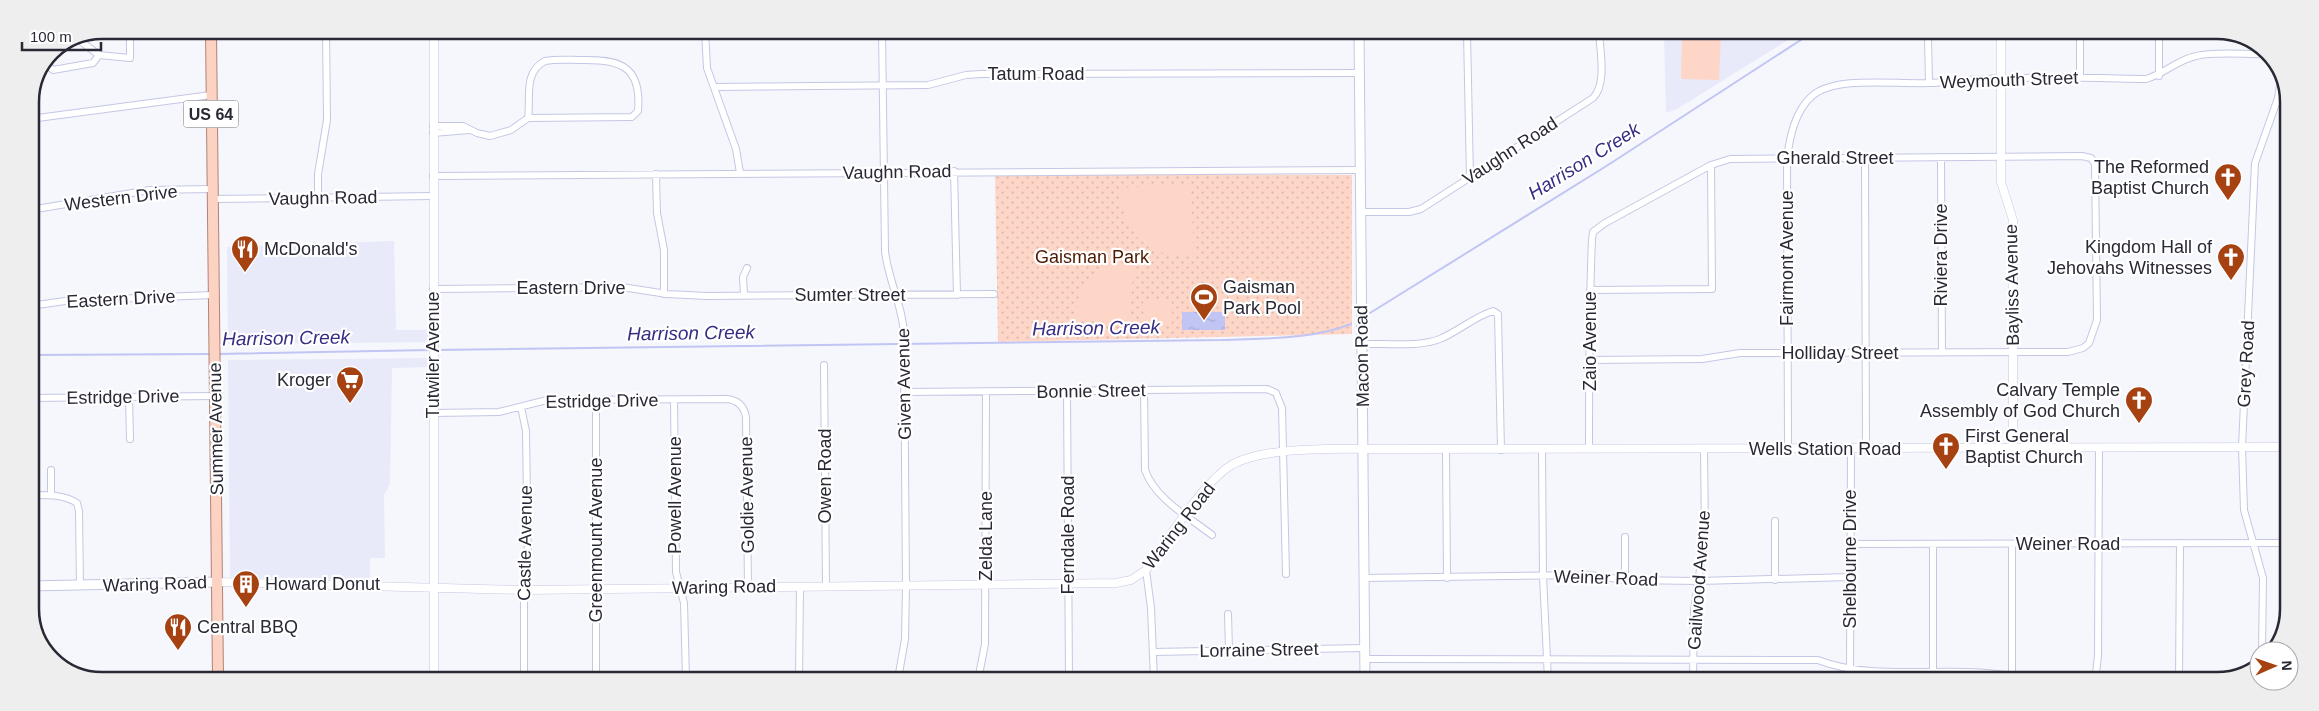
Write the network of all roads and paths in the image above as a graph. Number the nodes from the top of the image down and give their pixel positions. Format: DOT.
graph roads {
  1 [pos="130,39"];
  2 [pos="211,39"];
  3 [pos="326,39"];
  4 [pos="434,39"];
  5 [pos="705,39"];
  6 [pos="882,39"];
  7 [pos="1359,39"];
  8 [pos="1468,39"];
  9 [pos="1599,39"];
  10 [pos="1926,39"];
  11 [pos="2001,39"];
  12 [pos="2080,39"];
  13 [pos="2159,39"];
  14 [pos="82,43"];
  15 [pos="2258,54"];
  16 [pos="99,55"];
  17 [pos="49,67"];
  18 [pos="1359,74"];
  19 [pos="2158,76"];
  20 [pos="2001,78"];
  21 [pos="2080,78"];
  22 [pos="1929,83"];
  23 [pos="882,86"];
  24 [pos="714,87"];
  25 [pos="2279,91"];
  26 [pos="211,96"];
  27 [pos="2278,98"];
  28 [pos="39,118"];
  29 [pos="528,118"];
  30 [pos="433,129"];
  31 [pos="2001,156"];
  32 [pos="1865,157"];
  33 [pos="1940,157"];
  34 [pos="1787,158"];
  35 [pos="1711,165"];
  36 [pos="1360,170"];
  37 [pos="954,171"];
  38 [pos="884,172"];
  39 [pos="740,173"];
  40 [pos="656,174"];
  41 [pos="433,176"];
  42 [pos="1470,178"];
  43 [pos="212,194"];
  44 [pos="433,196"];
  45 [pos="318,198"];
  46 [pos="39,208"];
  47 [pos="1360,212"];
  48 [pos="1593,232"];
  49 [pos="747,268"];
  50 [pos="433,289"];
  51 [pos="1590,290"];
  52 [pos="664,294"];
  53 [pos="994,294"];
  54 [pos="212,295"];
  55 [pos="744,295"];
  56 [pos="957,295"];
  57 [pos="707,296"];
  58 [pos="895,296"];
  59 [pos="39,305"];
  60 [pos="2089,343"];
  61 [pos="1361,344"];
  62 [pos="1788,353"];
  63 [pos="1866,353"];
  64 [pos="1942,353"];
  65 [pos="2013,353"];
  66 [pos="1589,360"];
  67 [pos="824,365"];
  68 [pos="1144,390"];
  69 [pos="1067,391"];
  70 [pos="904,392"];
  71 [pos="986,392"];
  72 [pos="215,396"];
  73 [pos="129,397"];
  74 [pos="39,398"];
  75 [pos="596,400"];
  76 [pos="674,400"];
  77 [pos="741,404"];
  78 [pos="521,407"];
  79 [pos="433,413"];
  80 [pos="130,439"];
  81 [pos="2099,447"];
  82 [pos="2242,447"];
  83 [pos="2280,447"];
  84 [pos="1363,449"];
  85 [pos="1446,449"];
  86 [pos="1589,449"];
  87 [pos="1704,449"];
  88 [pos="1788,449"];
  89 [pos="1851,449"];
  90 [pos="1866,449"];
  91 [pos="2013,449"];
  92 [pos="1501,450"];
  93 [pos="1542,450"];
  94 [pos="1283,452"];
  95 [pos="51,470"];
  96 [pos="39,495"];
  97 [pos="51,495"];
  98 [pos="1186,515"];
  99 [pos="1775,521"];
  100 [pos="1212,535"];
  101 [pos="1625,538"];
  102 [pos="2180,543"];
  103 [pos="2253,543"];
  104 [pos="2280,543"];
  105 [pos="1849,544"];
  106 [pos="1933,544"];
  107 [pos="2012,544"];
  108 [pos="2097,544"];
  109 [pos="1146,570"];
  110 [pos="1286,574"];
  111 [pos="1542,576"];
  112 [pos="1850,577"];
  113 [pos="1363,578"];
  114 [pos="1447,578"];
  115 [pos="1625,580"];
  116 [pos="1775,580"];
  117 [pos="1698,581"];
  118 [pos="218,582"];
  119 [pos="1069,584"];
  120 [pos="987,585"];
  121 [pos="39,586"];
  122 [pos="80,586"];
  123 [pos="826,586"];
  124 [pos="906,586"];
  125 [pos="748,587"];
  126 [pos="800,587"];
  127 [pos="597,588"];
  128 [pos="679,588"];
  129 [pos="434,589"];
  130 [pos="524,590"];
  131 [pos="1228,614"];
  132 [pos="2262,641"];
  133 [pos="1364,648"];
  134 [pos="1228,651"];
  135 [pos="1154,652"];
  136 [pos="1546,658"];
  137 [pos="1364,659"];
  138 [pos="1693,660"];
  139 [pos="1850,670"];
  140 [pos="1933,671"];
  141 [pos="218,672"];
  142 [pos="434,672"];
  143 [pos="524,672"];
  144 [pos="596,672"];
  145 [pos="686,672"];
  146 [pos="799,672"];
  147 [pos="899,672"];
  148 [pos="980,672"];
  149 [pos="1069,672"];
  150 [pos="1154,672"];
  151 [pos="1365,672"];
  152 [pos="1547,672"];
  153 [pos="1693,672"];
  154 [pos="1988,672"];
  155 [pos="2012,672"];
  156 [pos="2096,672"];
  157 [pos="2179,672"];
  1 -- 16 [label="street"];
  2 -- 26 [label="main road, Summer Avenue / US 64"];
  3 -- 45 [label="street"];
  4 -- 30 [label="street, Tutwiler Avenue"];
  5 -- 24 [label="street"];
  6 -- 23 [label="street, Given Avenue"];
  7 -- 18 [label="main road, Macon Road"];
  8 -- 42 [label="street"];
  9 -- 42 [label="street, Vaughn Road"];
  10 -- 22 [label="street"];
  11 -- 20 [label="street, Bayliss Avenue"];
  12 -- 21 [label="street"];
  13 -- 19 [label="street"];
  14 -- 16 [label="street"];
  15 -- 19 [label="street, Weymouth Street"];
  16 -- 17 [label="street"];
  18 -- 23 [label="street, Tatum Road"];
  18 -- 36 [label="main road, Macon Road"];
  19 -- 21 [label="street, Weymouth Street"];
  20 -- 21 [label="street, Weymouth Street"];
  20 -- 22 [label="street, Weymouth Street"];
  20 -- 31 [label="street, Bayliss Avenue"];
  22 -- 34 [label="street, Weymouth Street"];
  23 -- 24 [label="street, Tatum Road"];
  23 -- 38 [label="street, Given Avenue"];
  24 -- 39 [label="street"];
  25 -- 27 [label="street, Grey Road"];
  26 -- 28 [label="street"];
  26 -- 43 [label="main road, Summer Avenue / US 64"];
  27 -- 82 [label="street, Grey Road"];
  29 -- 29 [label="street"];
  29 -- 30 [label="street"];
  30 -- 41 [label="street, Tutwiler Avenue"];
  31 -- 33 [label="street, Gherald Street"];
  31 -- 60 [label="street, Gherald Street"];
  31 -- 65 [label="street, Bayliss Avenue"];
  32 -- 33 [label="street, Gherald Street"];
  32 -- 34 [label="street, Gherald Street"];
  32 -- 63 [label="street"];
  33 -- 64 [label="street, Riviera Drive"];
  34 -- 35 [label="street, Gherald Street"];
  34 -- 62 [label="street, Fairmont Avenue"];
  35 -- 48 [label="street, Gherald Street"];
  35 -- 51 [label="street"];
  36 -- 37 [label="street, Vaughn Road"];
  36 -- 47 [label="main road, Macon Road"];
  37 -- 38 [label="street, Vaughn Road"];
  37 -- 56 [label="street"];
  38 -- 39 [label="street, Vaughn Road"];
  38 -- 58 [label="street, Given Avenue"];
  39 -- 40 [label="street, Vaughn Road"];
  40 -- 41 [label="street, Vaughn Road"];
  40 -- 52 [label="street"];
  41 -- 44 [label="street, Tutwiler Avenue"];
  42 -- 47 [label="street, Vaughn Road"];
  43 -- 45 [label="street, Vaughn Road"];
  43 -- 46 [label="street, Western Drive"];
  43 -- 54 [label="main road, Summer Avenue / US 64"];
  44 -- 45 [label="street, Vaughn Road"];
  44 -- 50 [label="street, Tutwiler Avenue"];
  47 -- 61 [label="main road, Macon Road"];
  48 -- 51 [label="street, Zaio Avenue"];
  49 -- 55 [label="street"];
  50 -- 52 [label="street, Eastern Drive"];
  50 -- 79 [label="street, Tutwiler Avenue"];
  51 -- 66 [label="street, Zaio Avenue"];
  52 -- 57 [label="street, Eastern Drive"];
  53 -- 56 [label="street, Sumter Street"];
  54 -- 59 [label="street, Eastern Drive"];
  54 -- 72 [label="main road, Summer Avenue / US 64"];
  55 -- 57 [label="street, Sumter Street"];
  55 -- 58 [label="street, Sumter Street"];
  56 -- 58 [label="street, Sumter Street"];
  58 -- 70 [label="street, Given Avenue"];
  60 -- 65 [label="street, Holliday Street"];
  61 -- 84 [label="main road, Macon Road"];
  61 -- 92 [label="street"];
  62 -- 63 [label="street, Holliday Street"];
  62 -- 66 [label="street, Holliday Street"];
  62 -- 88 [label="street, Fairmont Avenue"];
  63 -- 64 [label="street, Holliday Street"];
  63 -- 90 [label="street"];
  64 -- 65 [label="street, Holliday Street"];
  65 -- 91 [label="street, Bayliss Avenue"];
  66 -- 86 [label="street, Zaio Avenue"];
  67 -- 123 [label="street, Owen Road"];
  68 -- 69 [label="street, Bonnie Street"];
  68 -- 94 [label="street, Bonnie Street"];
  68 -- 98 [label="street"];
  69 -- 71 [label="street, Bonnie Street"];
  69 -- 119 [label="street, Ferndale Road"];
  70 -- 71 [label="street, Bonnie Street"];
  70 -- 124 [label="street, Given Avenue"];
  71 -- 120 [label="street, Zelda Lane"];
  72 -- 73 [label="street, Estridge Drive"];
  72 -- 118 [label="main road, Summer Avenue / US 64"];
  73 -- 74 [label="street, Estridge Drive"];
  73 -- 80 [label="street"];
  75 -- 76 [label="street, Estridge Drive"];
  75 -- 78 [label="street, Estridge Drive"];
  75 -- 127 [label="street, Greenmount Avenue"];
  76 -- 77 [label="street, Estridge Drive"];
  76 -- 128 [label="street, Powell Avenue"];
  77 -- 125 [label="street, Goldie Avenue"];
  78 -- 79 [label="street, Estridge Drive"];
  78 -- 130 [label="street, Castle Avenue"];
  79 -- 129 [label="street, Tutwiler Avenue"];
  81 -- 82 [label="street, Wells Station Road"];
  81 -- 91 [label="street, Wells Station Road"];
  81 -- 108 [label="street"];
  82 -- 83 [label="street, Wells Station Road"];
  82 -- 103 [label="street, Grey Road"];
  84 -- 85 [label="street, Wells Station Road"];
  84 -- 94 [label="street, Waring Road"];
  84 -- 113 [label="main road, Macon Road"];
  85 -- 92 [label="street, Wells Station Road"];
  85 -- 114 [label="street"];
  86 -- 87 [label="street, Wells Station Road"];
  86 -- 93 [label="street, Wells Station Road"];
  87 -- 88 [label="street, Wells Station Road"];
  87 -- 117 [label="street, Gailwood Avenue"];
  88 -- 89 [label="street, Wells Station Road"];
  89 -- 90 [label="street, Wells Station Road"];
  89 -- 105 [label="street, Shelbourne Drive"];
  90 -- 91 [label="street, Wells Station Road"];
  92 -- 93 [label="street, Wells Station Road"];
  93 -- 111 [label="street"];
  94 -- 98 [label="street, Waring Road"];
  94 -- 110 [label="street"];
  95 -- 97 [label="street"];
  96 -- 97 [label="street"];
  97 -- 122 [label="street"];
  98 -- 100 [label="street"];
  98 -- 109 [label="street, Waring Road"];
  99 -- 116 [label="street"];
  101 -- 115 [label="street"];
  102 -- 103 [label="street, Weiner Road"];
  102 -- 108 [label="street, Weiner Road"];
  102 -- 157 [label="street"];
  103 -- 104 [label="street, Weiner Road"];
  103 -- 132 [label="street, Grey Road"];
  105 -- 106 [label="street, Weiner Road"];
  105 -- 112 [label="street, Shelbourne Drive"];
  106 -- 107 [label="street, Weiner Road"];
  106 -- 140 [label="street"];
  107 -- 108 [label="street, Weiner Road"];
  107 -- 155 [label="street"];
  108 -- 156 [label="street"];
  109 -- 119 [label="street, Waring Road"];
  109 -- 135 [label="street"];
  111 -- 114 [label="street, Weiner Road"];
  111 -- 115 [label="street, Weiner Road"];
  111 -- 136 [label="street"];
  112 -- 116 [label="street, Weiner Road"];
  112 -- 139 [label="street, Shelbourne Drive"];
  113 -- 114 [label="street, Weiner Road"];
  113 -- 133 [label="main road, Macon Road"];
  115 -- 117 [label="street, Weiner Road"];
  116 -- 117 [label="street, Weiner Road"];
  117 -- 138 [label="street, Gailwood Avenue"];
  118 -- 122 [label="main road, Waring Road"];
  118 -- 129 [label="street, Waring Road"];
  118 -- 141 [label="main road, Summer Avenue / US 64"];
  119 -- 120 [label="street, Waring Road"];
  119 -- 149 [label="street, Ferndale Road"];
  120 -- 124 [label="street, Waring Road"];
  120 -- 148 [label="street, Zelda Lane"];
  121 -- 122 [label="main road, Waring Road"];
  123 -- 124 [label="street, Waring Road"];
  123 -- 126 [label="street, Waring Road"];
  124 -- 147 [label="street, Given Avenue"];
  125 -- 126 [label="street, Waring Road"];
  125 -- 128 [label="street, Waring Road"];
  126 -- 146 [label="street"];
  127 -- 128 [label="street, Waring Road"];
  127 -- 130 [label="street, Waring Road"];
  127 -- 144 [label="street, Greenmount Avenue"];
  128 -- 145 [label="street, Powell Avenue"];
  129 -- 130 [label="street, Waring Road"];
  129 -- 142 [label="street, Tutwiler Avenue"];
  130 -- 143 [label="street, Castle Avenue"];
  131 -- 134 [label="street"];
  133 -- 134 [label="street, Lorraine Street"];
  133 -- 137 [label="main road, Macon Road"];
  134 -- 135 [label="street, Lorraine Street"];
  135 -- 150 [label="street"];
  136 -- 137 [label="street"];
  136 -- 138 [label="street"];
  136 -- 152 [label="street"];
  137 -- 151 [label="main road, Macon Road"];
  138 -- 139 [label="street"];
  138 -- 153 [label="street, Gailwood Avenue"];
  139 -- 140 [label="street"];
  140 -- 154 [label="street"];
}
